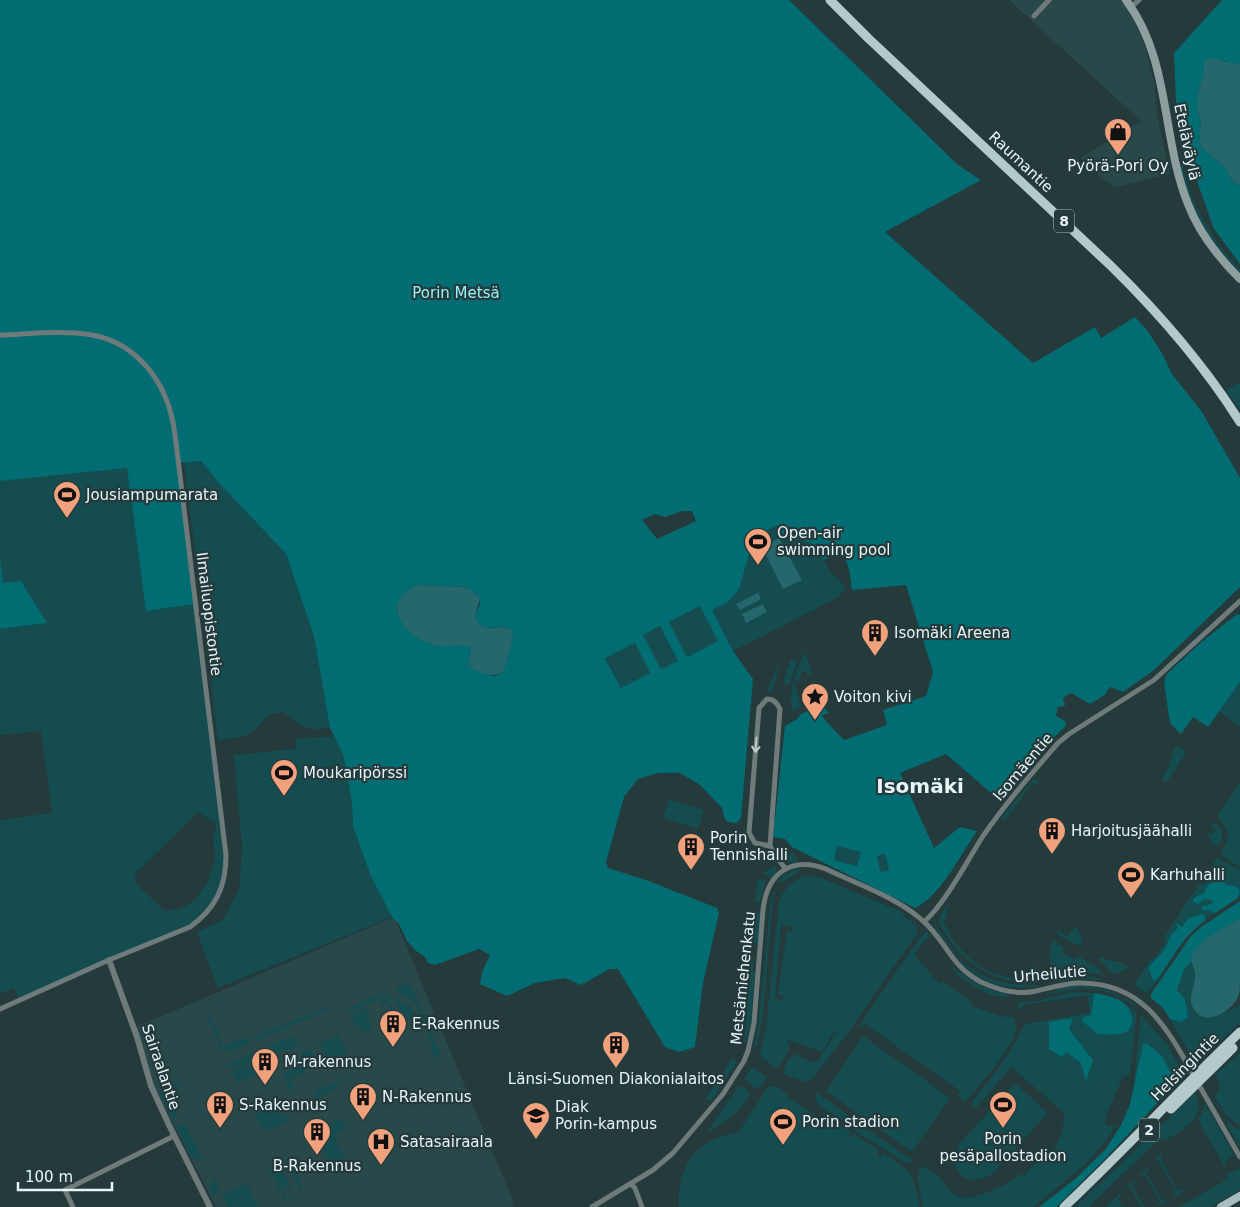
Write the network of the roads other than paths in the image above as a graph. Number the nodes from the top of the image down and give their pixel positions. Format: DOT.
graph roads {
  1 [pos="830,0"];
  2 [pos="1049,0"];
  3 [pos="1126,0"];
  4 [pos="1139,0"];
  5 [pos="1131,7"];
  6 [pos="1034,16"];
  7 [pos="1240,279"];
  8 [pos="0,335"];
  9 [pos="1240,422"];
  10 [pos="1240,601"];
  11 [pos="770,846"];
  12 [pos="786,869"];
  13 [pos="925,921"];
  14 [pos="109,960"];
  15 [pos="0,1009"];
  16 [pos="1240,1028"];
  17 [pos="1240,1032"];
  18 [pos="1238,1042"];
  19 [pos="1207,1069"];
  20 [pos="174,1136"];
  21 [pos="1240,1157"];
  22 [pos="631,1184"];
  23 [pos="1240,1196"];
  24 [pos="73,1207"];
  25 [pos="210,1207"];
  26 [pos="592,1207"];
  27 [pos="642,1207"];
  28 [pos="1064,1207"];
  29 [pos="1221,1207"];
  1 -- 9 [label="highway, Raumantie / 8"];
  2 -- 6 [label="street"];
  3 -- 5 [label="main road, Eteläväylä"];
  4 -- 5 [label="street"];
  5 -- 7 [label="main road, Eteläväylä"];
  8 -- 14 [label="street, Ilmailuopistontie"];
  10 -- 13 [label="street, Isomäentie"];
  11 -- 11 [label="street, one-way"];
  11 -- 12 [label="street"];
  12 -- 13 [label="street, Urheilutie"];
  12 -- 22 [label="street, Metsämiehenkatu"];
  13 -- 21 [label="street, Urheilutie"];
  14 -- 15 [label="street, Ilmailuopistontie"];
  14 -- 20 [label="street, Sairaalantie"];
  16 -- 18 [label="highway"];
  17 -- 18 [label="highway, Helsingintie / 2"];
  18 -- 19 [label="highway, Helsingintie / 2"];
  18 -- 19 [label="highway, Helsingintie / 2"];
  19 -- 28 [label="highway, Helsingintie / 2"];
  20 -- 24 [label="street"];
  20 -- 25 [label="street, Sairaalantie"];
  22 -- 26 [label="street, Metsämiehenkatu"];
  22 -- 27 [label="street"];
  23 -- 29 [label="main road"];
}
